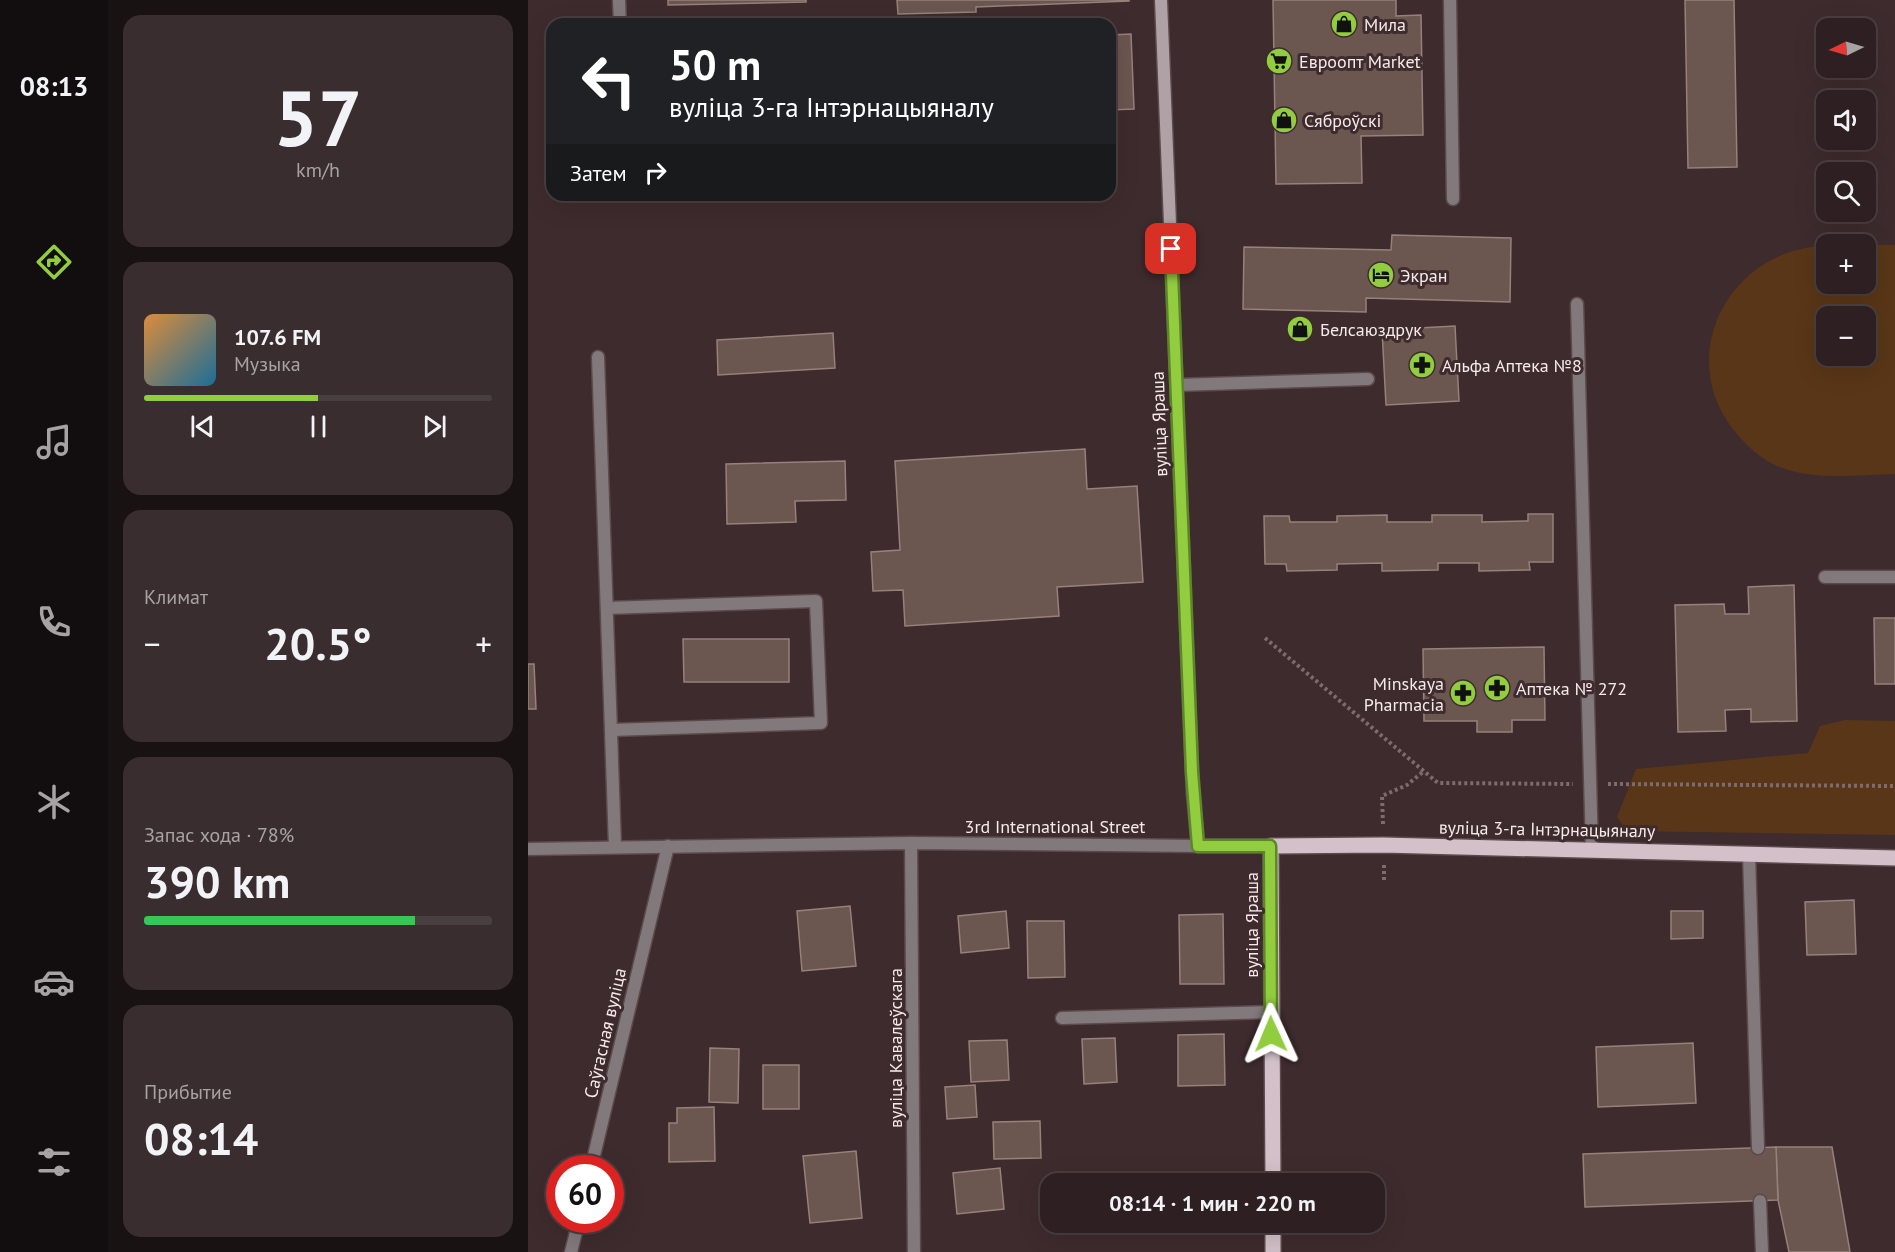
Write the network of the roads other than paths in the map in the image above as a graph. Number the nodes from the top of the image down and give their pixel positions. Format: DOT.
graph roads {
  1 [pos="619,0"];
  2 [pos="1161,0"];
  3 [pos="1450,0"];
  4 [pos="620,18"];
  5 [pos="1453,199"];
  6 [pos="1577,304"];
  7 [pos="598,357"];
  8 [pos="1368,379"];
  9 [pos="1177,385"];
  10 [pos="1825,577"];
  11 [pos="1895,577"];
  12 [pos="607,608"];
  13 [pos="611,730"];
  14 [pos="912,843"];
  15 [pos="668,846"];
  16 [pos="1198,846"];
  17 [pos="1270,846"];
  18 [pos="615,847"];
  19 [pos="528,849"];
  20 [pos="1592,850"];
  21 [pos="1749,854"];
  22 [pos="1895,858"];
  23 [pos="1271,1012"];
  24 [pos="1062,1018"];
  25 [pos="1758,1148"];
  26 [pos="594,1155"];
  27 [pos="1273,1173"];
  28 [pos="1760,1201"];
  29 [pos="576,1233"];
  30 [pos="1273,1233"];
  31 [pos="571,1252"];
  32 [pos="914,1252"];
  33 [pos="1274,1252"];
  34 [pos="1762,1252"];
  1 -- 4 [label="street"];
  2 -- 9 [label="street, вуліца Яраша"];
  3 -- 5 [label="street"];
  6 -- 20 [label="street"];
  7 -- 12 [label="street"];
  8 -- 9 [label="street"];
  9 -- 16 [label="street, вуліца Яраша"];
  10 -- 11 [label="street"];
  12 -- 13 [label="street"];
  12 -- 13 [label="street"];
  13 -- 18 [label="street"];
  14 -- 15 [label="street, 3rd International Street"];
  14 -- 16 [label="street, 3rd International Street"];
  14 -- 32 [label="street, вуліца Кавалеўскага"];
  15 -- 18 [label="street, 3rd International Street"];
  15 -- 26 [label="street, Саўгасная вуліца"];
  16 -- 17 [label="street, вуліца 3-га Інтэрнацыяналу"];
  17 -- 20 [label="main road, вуліца 3-га Інтэрнацыяналу"];
  17 -- 23 [label="main road, вуліца Яраша"];
  18 -- 19 [label="street, 3rd International Street"];
  20 -- 21 [label="main road, вуліца 3-га Інтэрнацыяналу"];
  21 -- 22 [label="main road, вуліца 3-га Інтэрнацыяналу"];
  21 -- 25 [label="street"];
  23 -- 24 [label="street"];
  23 -- 27 [label="main road, вуліца Яраша"];
  28 -- 34 [label="street"];
  29 -- 31 [label="street"];
  30 -- 33 [label="main road"];
}
